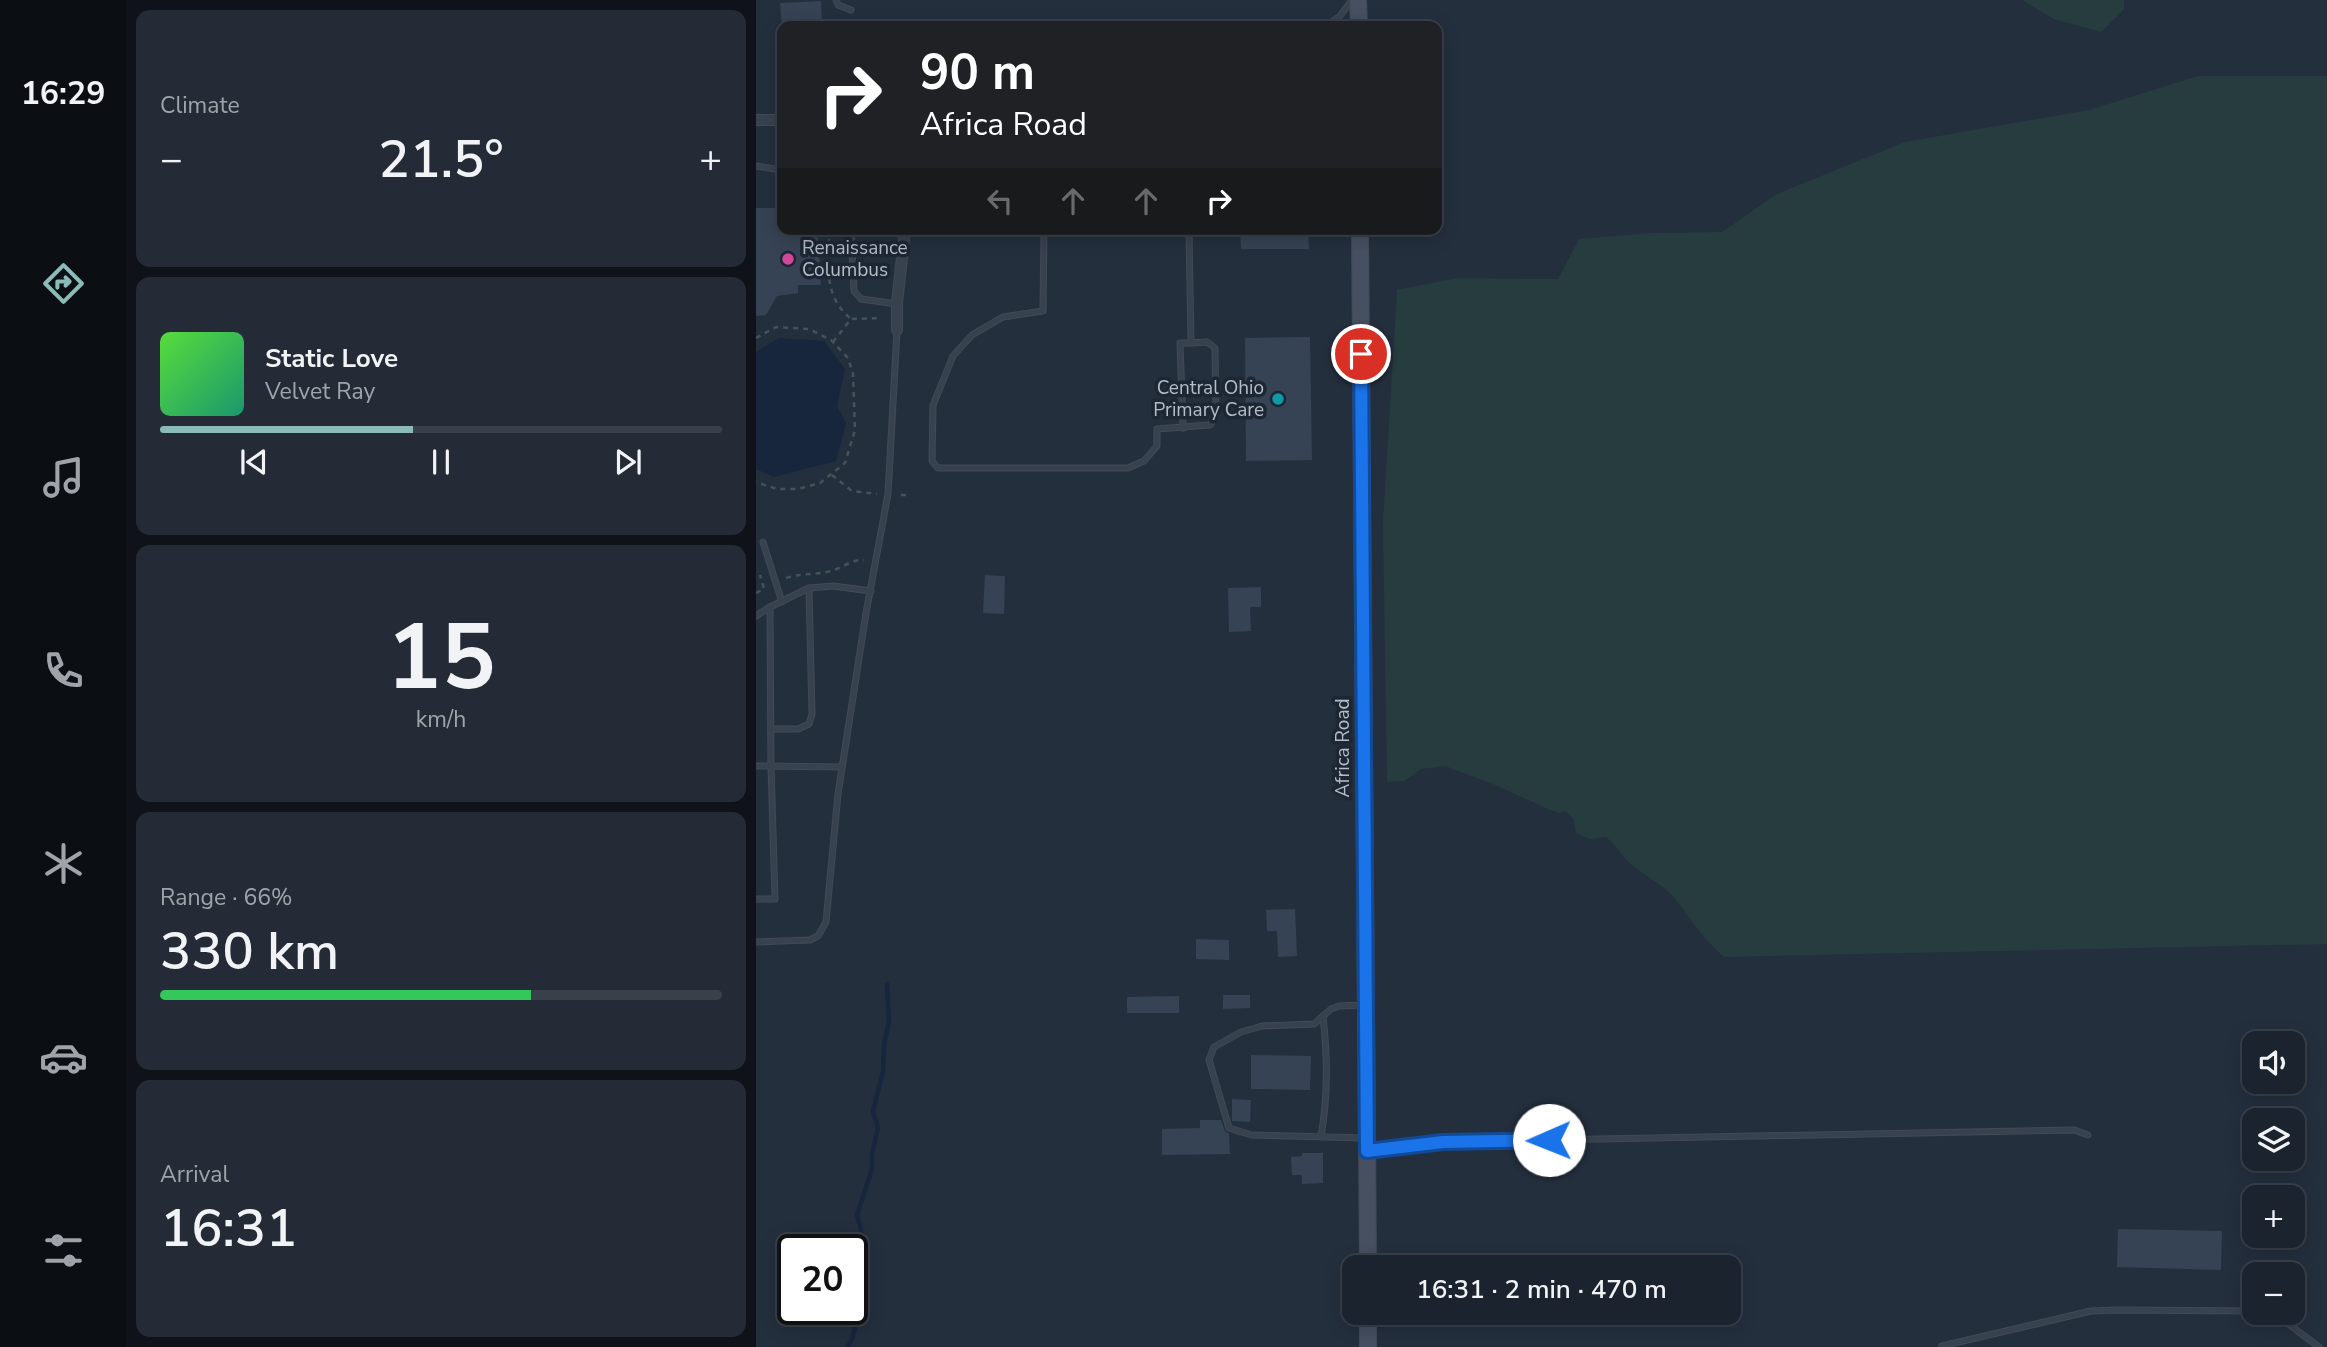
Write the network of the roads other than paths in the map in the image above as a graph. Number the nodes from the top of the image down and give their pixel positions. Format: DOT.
graph roads {
  1 [pos="836,0"];
  2 [pos="1352,0"];
  3 [pos="1358,0"];
  4 [pos="851,10"];
  5 [pos="1333,21"];
  6 [pos="1359,21"];
  7 [pos="756,120"];
  8 [pos="777,120"];
  9 [pos="756,166"];
  10 [pos="777,169"];
  11 [pos="851,235"];
  12 [pos="904,235"];
  13 [pos="1044,235"];
  14 [pos="1189,235"];
  15 [pos="1360,235"];
  16 [pos="897,304"];
  17 [pos="897,330"];
  18 [pos="1191,343"];
  19 [pos="1183,428"];
  20 [pos="763,541"];
  21 [pos="809,588"];
  22 [pos="871,591"];
  23 [pos="782,602"];
  24 [pos="770,607"];
  25 [pos="756,616"];
  26 [pos="771,729"];
  27 [pos="756,766"];
  28 [pos="771,766"];
  29 [pos="842,766"];
  30 [pos="756,899"];
  31 [pos="756,942"];
  32 [pos="1365,1004"];
  33 [pos="1324,1017"];
  34 [pos="2088,1135"];
  35 [pos="1321,1137"];
  36 [pos="1367,1144"];
  37 [pos="1368,1255"];
  38 [pos="2242,1311"];
  39 [pos="1368,1325"];
  40 [pos="2290,1325"];
  41 [pos="1942,1346"];
  42 [pos="1368,1347"];
  43 [pos="2319,1347"];
  1 -- 4 [label="lane"];
  2 -- 5 [label="lane"];
  3 -- 6 [label="street"];
  7 -- 8 [label="street"];
  9 -- 10 [label="lane"];
  11 -- 16 [label="lane"];
  12 -- 16 [label="street"];
  13 -- 19 [label="lane"];
  14 -- 18 [label="lane"];
  15 -- 32 [label="street, Africa Road"];
  16 -- 17 [label="street"];
  17 -- 22 [label="lane"];
  18 -- 19 [label="lane"];
  18 -- 19 [label="lane"];
  20 -- 23 [label="lane"];
  21 -- 22 [label="lane"];
  21 -- 23 [label="lane"];
  21 -- 26 [label="lane"];
  22 -- 29 [label="lane"];
  23 -- 24 [label="lane"];
  24 -- 25 [label="lane"];
  24 -- 26 [label="lane"];
  26 -- 28 [label="lane"];
  27 -- 28 [label="lane"];
  28 -- 29 [label="lane"];
  28 -- 30 [label="lane"];
  29 -- 31 [label="lane"];
  32 -- 33 [label="lane"];
  32 -- 36 [label="street, Africa Road"];
  33 -- 35 [label="lane"];
  33 -- 35 [label="lane"];
  34 -- 36 [label="lane"];
  35 -- 36 [label="lane"];
  36 -- 37 [label="street, Africa Road"];
  38 -- 41 [label="lane"];
  39 -- 42 [label="street"];
  40 -- 43 [label="lane"];
}
